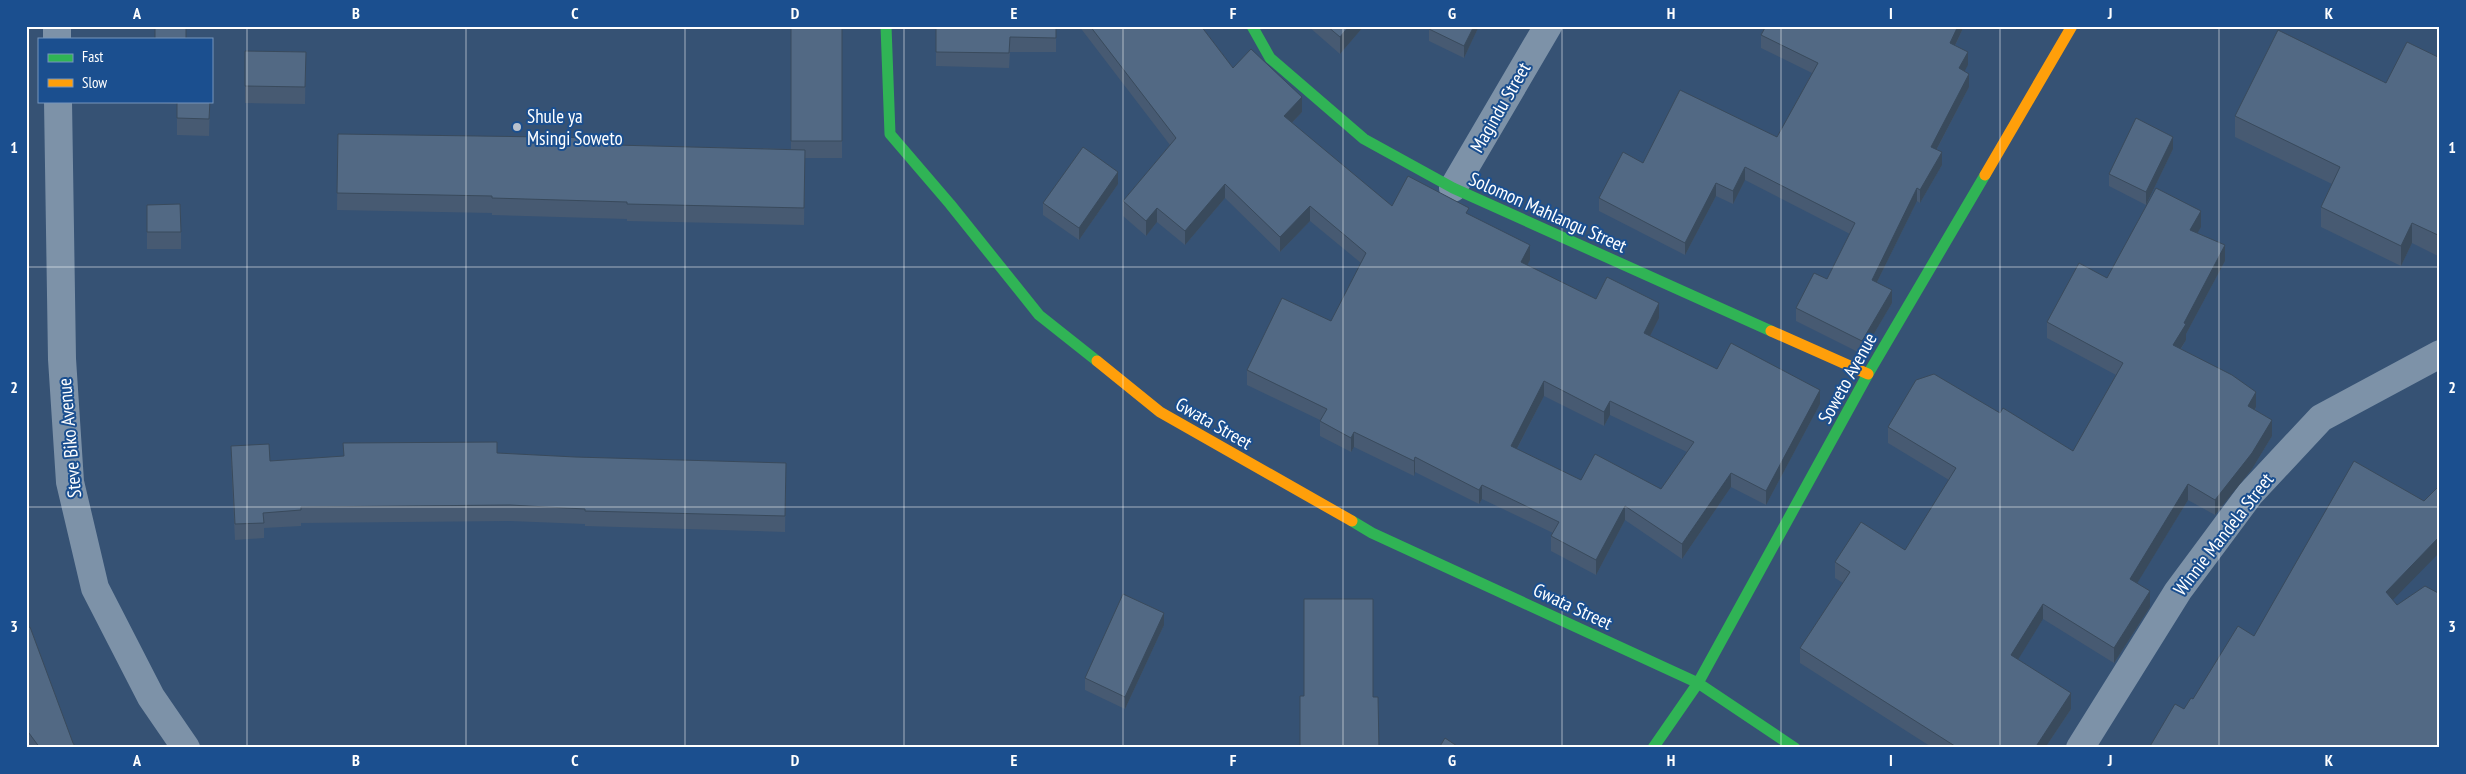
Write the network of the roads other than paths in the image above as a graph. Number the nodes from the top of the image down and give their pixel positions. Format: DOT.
graph roads {
  1 [pos="886,26"];
  2 [pos="1252,26"];
  3 [pos="1548,26"];
  4 [pos="2072,26"];
  5 [pos="58,102"];
  6 [pos="1453,188"];
  7 [pos="2440,354"];
  8 [pos="1868,374"];
  9 [pos="1698,683"];
  10 [pos="186,748"];
  11 [pos="1654,748"];
  12 [pos="1794,748"];
  13 [pos="2080,748"];
  1 -- 9 [label="street, Gwata Street"];
  2 -- 6 [label="street, Solomon Mahlangu Street"];
  3 -- 6 [label="street, Magindu Street"];
  4 -- 8 [label="street, Soweto Avenue"];
  5 -- 10 [label="street, Steve Biko Avenue"];
  6 -- 8 [label="street, Solomon Mahlangu Street"];
  7 -- 13 [label="street, Winnie Mandela Street"];
  8 -- 9 [label="street, Soweto Avenue"];
  9 -- 11 [label="street, Soweto Avenue"];
  9 -- 12 [label="street"];
}
